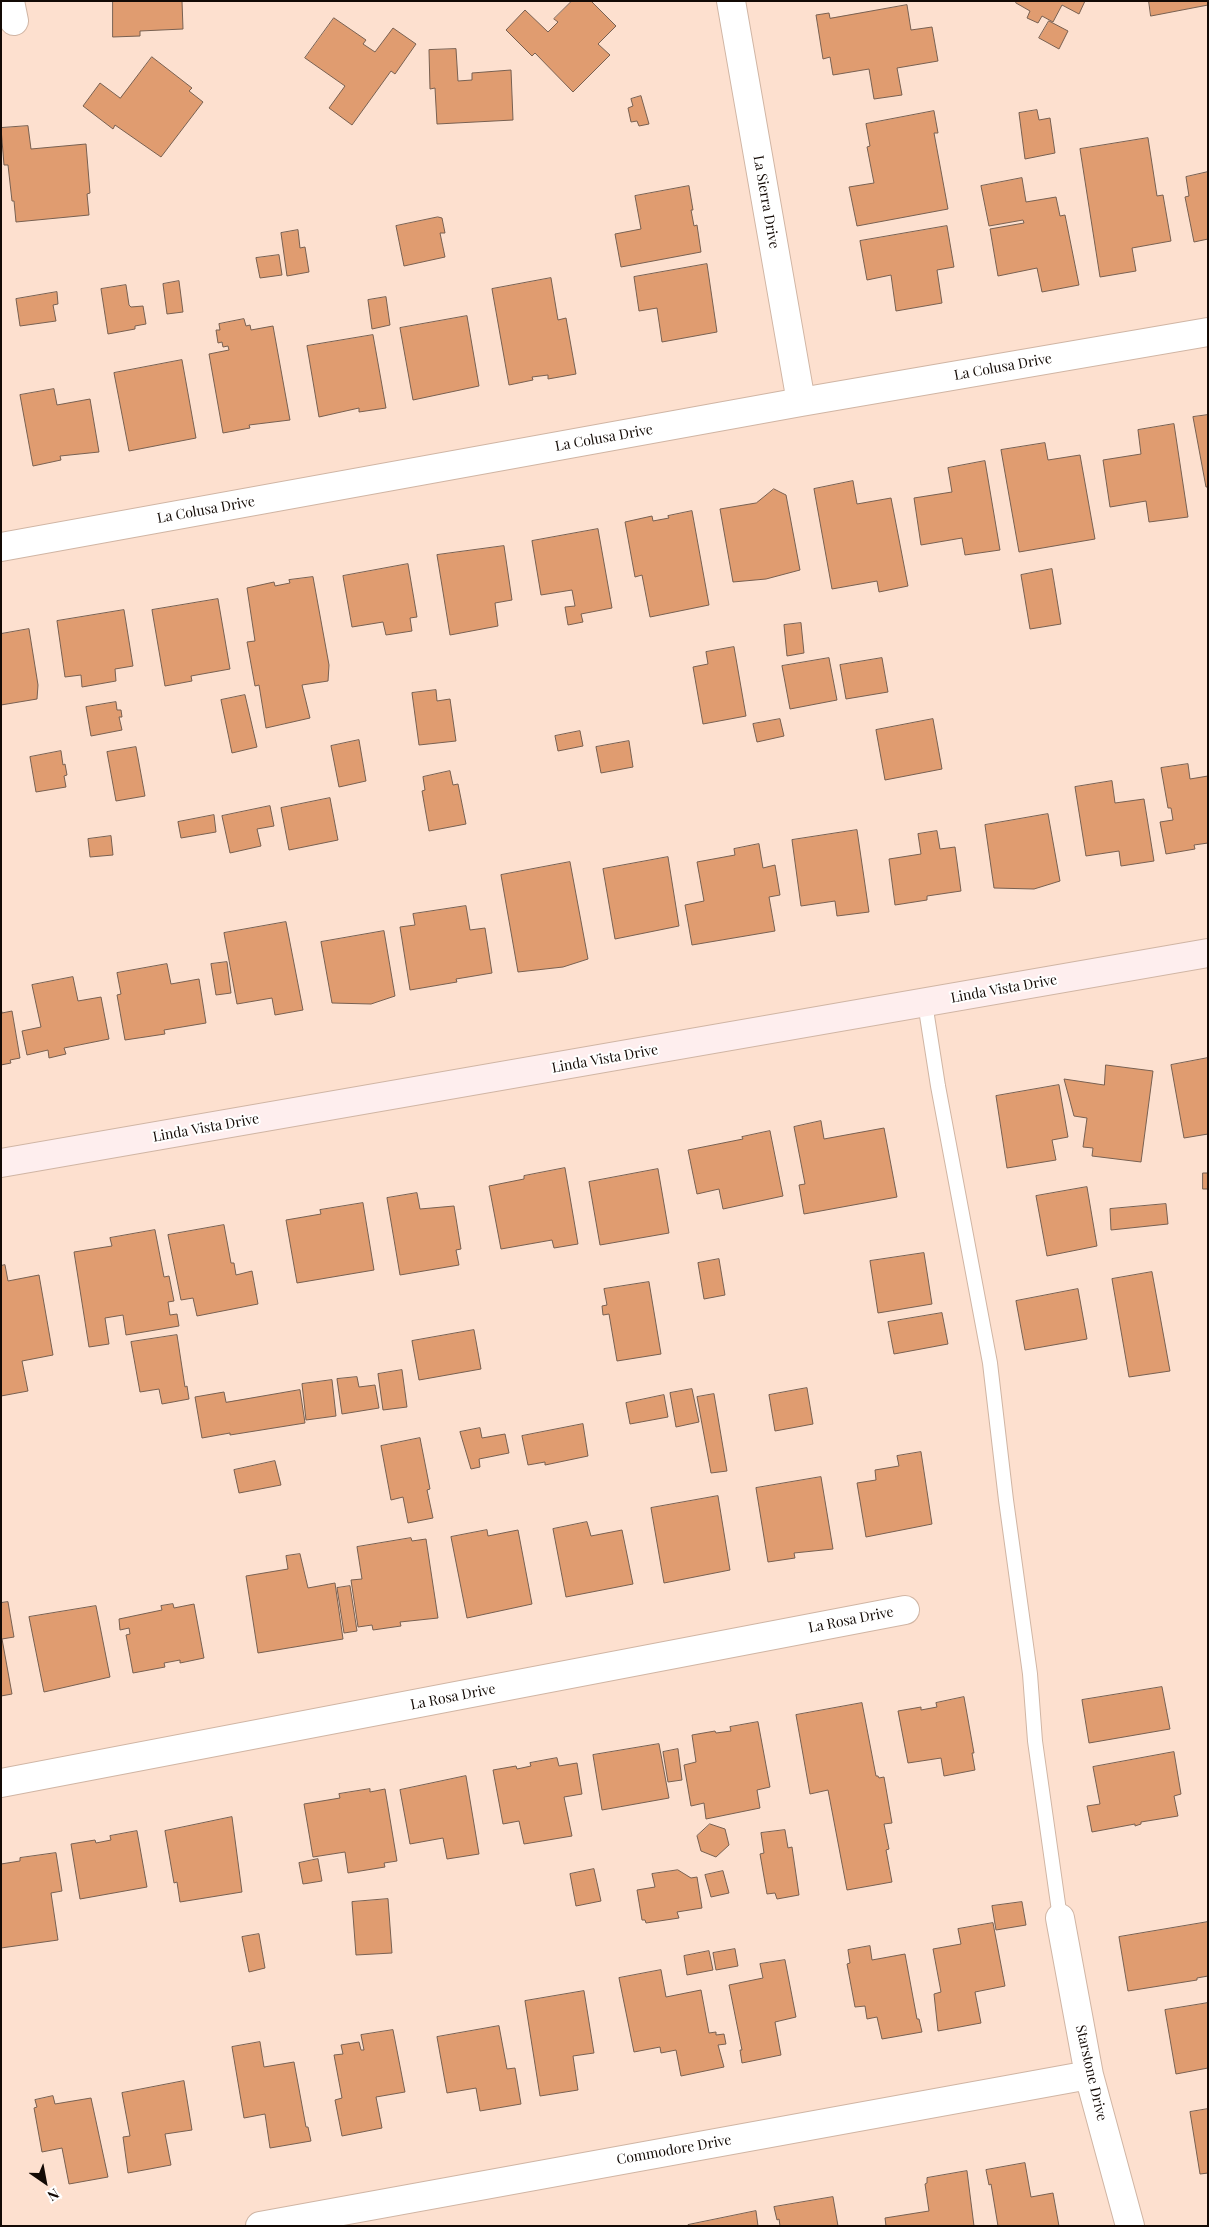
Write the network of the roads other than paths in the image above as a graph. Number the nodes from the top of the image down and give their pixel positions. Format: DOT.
graph roads {
  1 [pos="731,1"];
  2 [pos="1208,332"];
  3 [pos="801,402"];
  4 [pos="1,547"];
  5 [pos="1208,953"];
  6 [pos="925,1003"];
  7 [pos="1,1163"];
  8 [pos="905,1610"];
  9 [pos="1,1784"];
  10 [pos="1060,1918"];
  11 [pos="1089,2075"];
  12 [pos="260,2226"];
  13 [pos="1130,2226"];
  1 -- 3 [label="street, La Sierra Drive"];
  2 -- 3 [label="street, La Colusa Drive"];
  3 -- 4 [label="street, La Colusa Drive"];
  5 -- 6 [label="main road, Linda Vista Drive"];
  6 -- 7 [label="main road, Linda Vista Drive"];
  6 -- 10 [label="lane"];
  8 -- 9 [label="street, La Rosa Drive"];
  10 -- 11 [label="street, Starstone Drive"];
  11 -- 12 [label="street, Commodore Drive"];
  11 -- 13 [label="street, Starstone Drive"];
}
